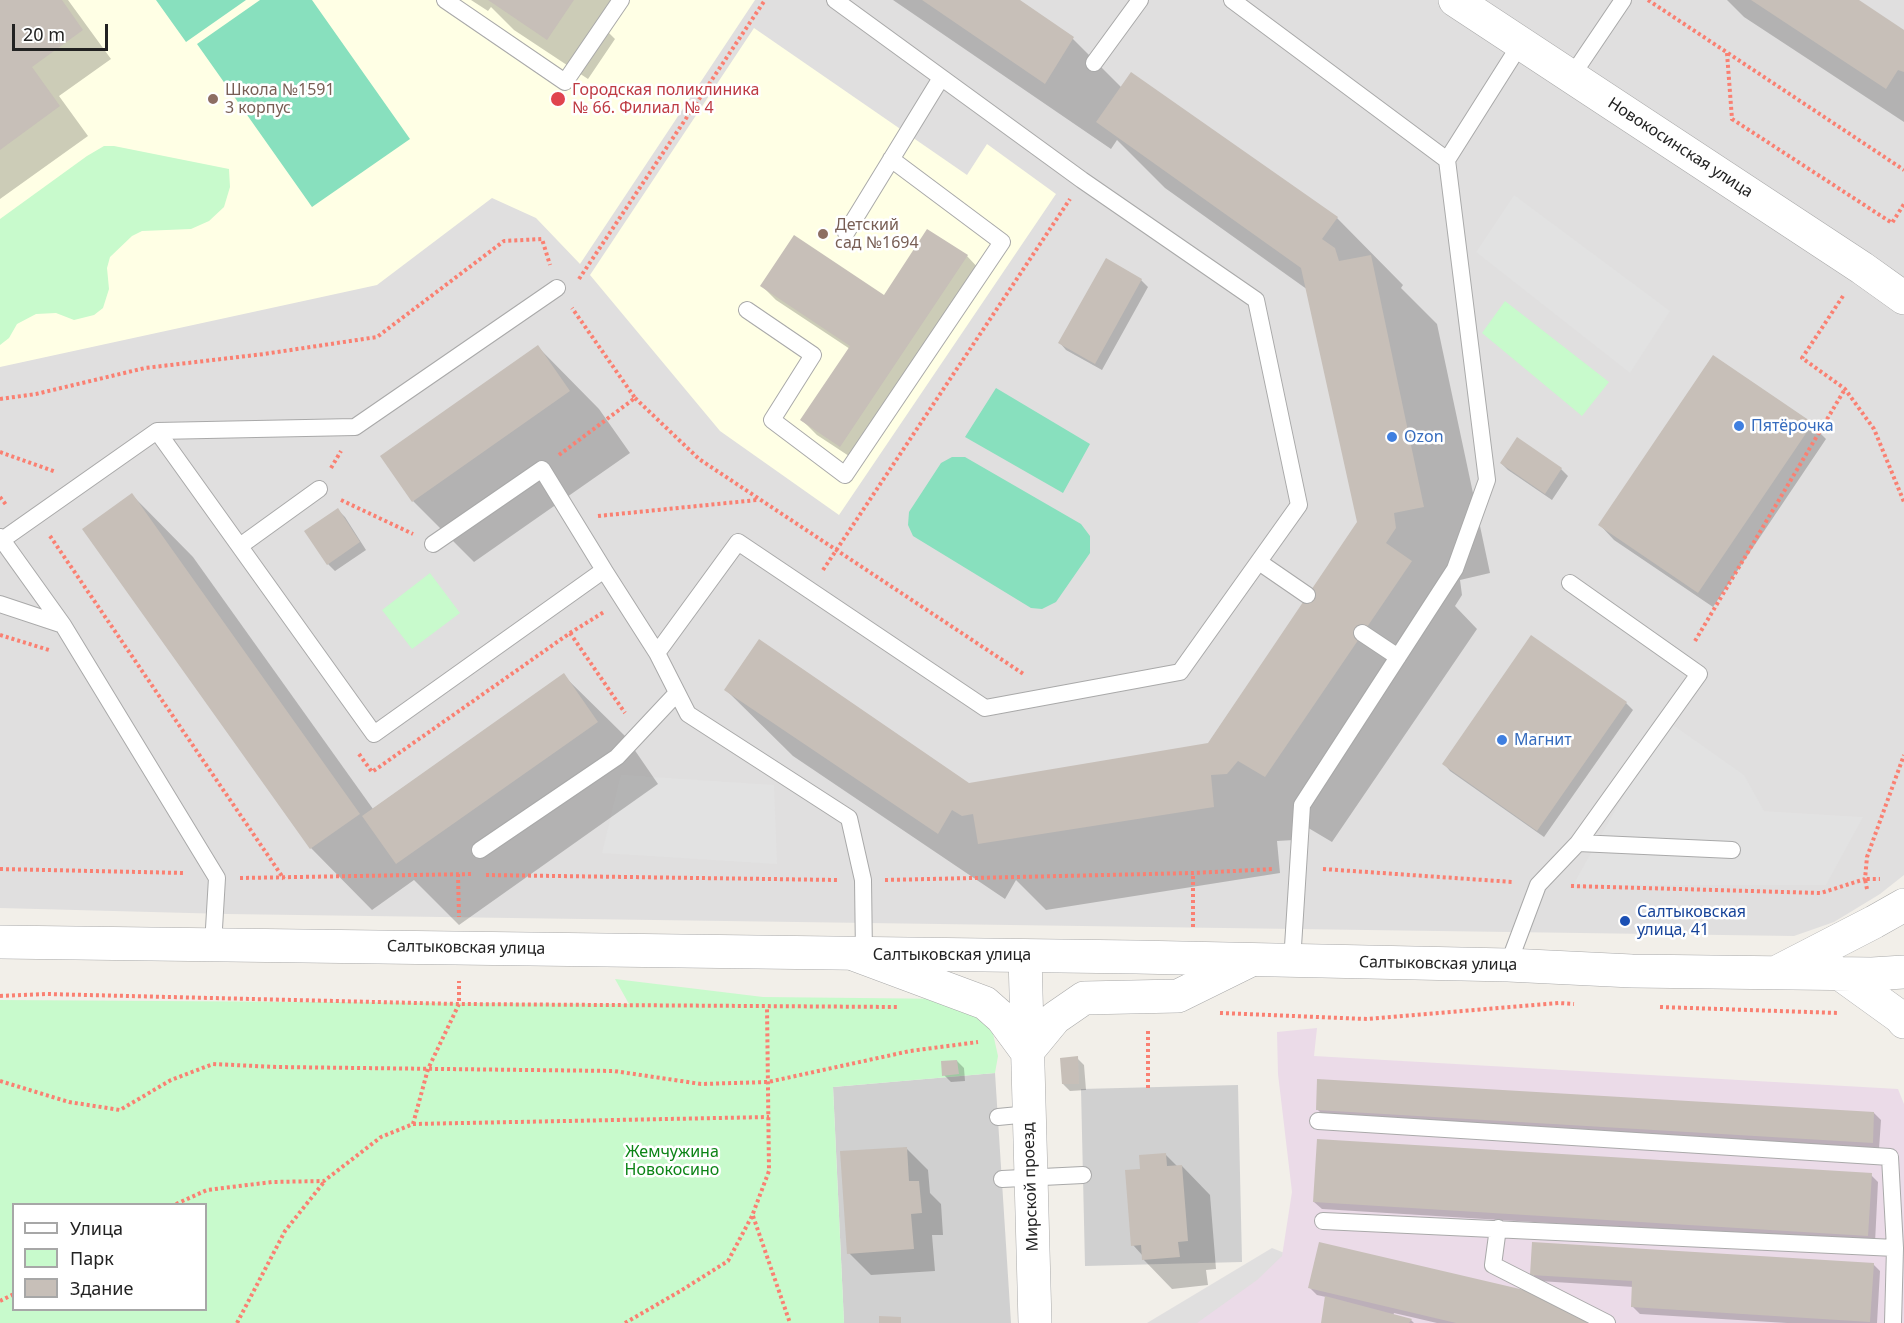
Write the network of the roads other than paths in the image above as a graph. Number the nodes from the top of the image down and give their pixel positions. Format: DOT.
graph roads {
  1 [pos="446,0"];
  2 [pos="621,0"];
  3 [pos="835,0"];
  4 [pos="1140,0"];
  5 [pos="1233,0"];
  6 [pos="1455,0"];
  7 [pos="1623,0"];
  8 [pos="1521,43"];
  9 [pos="1094,63"];
  10 [pos="1571,77"];
  11 [pos="941,78"];
  12 [pos="891,159"];
  13 [pos="1447,160"];
  14 [pos="846,233"];
  15 [pos="1862,268"];
  16 [pos="1904,286"];
  17 [pos="561,294"];
  18 [pos="1904,298"];
  19 [pos="747,310"];
  20 [pos="1904,318"];
  21 [pos="157,431"];
  22 [pos="319,489"];
  23 [pos="1,538"];
  24 [pos="433,544"];
  25 [pos="240,546"];
  26 [pos="1259,562"];
  27 [pos="604,570"];
  28 [pos="1570,583"];
  29 [pos="1307,595"];
  30 [pos="0,604"];
  31 [pos="63,625"];
  32 [pos="1362,633"];
  33 [pos="657,653"];
  34 [pos="1398,657"];
  35 [pos="677,693"];
  36 [pos="1578,843"];
  37 [pos="480,850"];
  38 [pos="1732,850"];
  39 [pos="1904,905"];
  40 [pos="2,943"];
  41 [pos="213,945"];
  42 [pos="859,954"];
  43 [pos="1025,956"];
  44 [pos="1249,961"];
  45 [pos="1292,962"];
  46 [pos="1508,965"];
  47 [pos="1904,972"];
  48 [pos="1775,973"];
  49 [pos="1839,974"];
  50 [pos="1904,1022"];
  51 [pos="1028,1052"];
  52 [pos="1318,1122"];
  53 [pos="1083,1175"];
  54 [pos="1017,1179"];
  55 [pos="1323,1221"];
  56 [pos="1498,1228"];
  57 [pos="1895,1248"];
  58 [pos="1035,1323"];
  59 [pos="1607,1323"];
  60 [pos="1893,1323"];
  1 -- 2 [label="lane"];
  3 -- 11 [label="lane"];
  4 -- 9 [label="lane"];
  5 -- 13 [label="lane"];
  6 -- 8 [label="street, Новокосинская улица"];
  7 -- 10 [label="lane"];
  8 -- 10 [label="street, Новокосинская улица"];
  8 -- 13 [label="lane"];
  10 -- 15 [label="street, Новокосинская улица"];
  11 -- 12 [label="lane"];
  11 -- 26 [label="lane"];
  12 -- 14 [label="lane"];
  12 -- 19 [label="lane"];
  13 -- 34 [label="lane"];
  15 -- 16 [label="street"];
  15 -- 18 [label="street, Новокосинская улица"];
  15 -- 20 [label="street"];
  17 -- 21 [label="lane"];
  21 -- 23 [label="lane"];
  21 -- 25 [label="lane"];
  22 -- 25 [label="lane"];
  23 -- 31 [label="lane"];
  24 -- 27 [label="lane"];
  25 -- 27 [label="lane"];
  26 -- 29 [label="lane"];
  26 -- 33 [label="lane"];
  27 -- 33 [label="lane"];
  28 -- 36 [label="lane"];
  30 -- 31 [label="lane"];
  31 -- 41 [label="lane"];
  32 -- 34 [label="lane"];
  33 -- 35 [label="lane"];
  34 -- 45 [label="lane"];
  35 -- 37 [label="lane"];
  35 -- 42 [label="lane"];
  36 -- 38 [label="lane"];
  36 -- 46 [label="lane"];
  39 -- 48 [label="street"];
  40 -- 41 [label="street, Салтыковская улица"];
  41 -- 42 [label="street, Салтыковская улица"];
  42 -- 43 [label="street, Салтыковская улица"];
  42 -- 51 [label="street"];
  43 -- 44 [label="street, Салтыковская улица"];
  43 -- 51 [label="street, Мирской проезд"];
  44 -- 45 [label="street, Салтыковская улица"];
  44 -- 51 [label="street"];
  45 -- 46 [label="street, Салтыковская улица"];
  46 -- 48 [label="street, Салтыковская улица"];
  47 -- 49 [label="street, Салтыковская улица"];
  48 -- 49 [label="street, Салтыковская улица"];
  49 -- 50 [label="street"];
  51 -- 54 [label="street, Мирской проезд"];
  52 -- 57 [label="lane"];
  53 -- 54 [label="lane"];
  54 -- 58 [label="street, Мирской проезд"];
  55 -- 56 [label="lane"];
  56 -- 57 [label="lane"];
  56 -- 59 [label="lane"];
  57 -- 60 [label="lane"];
}
